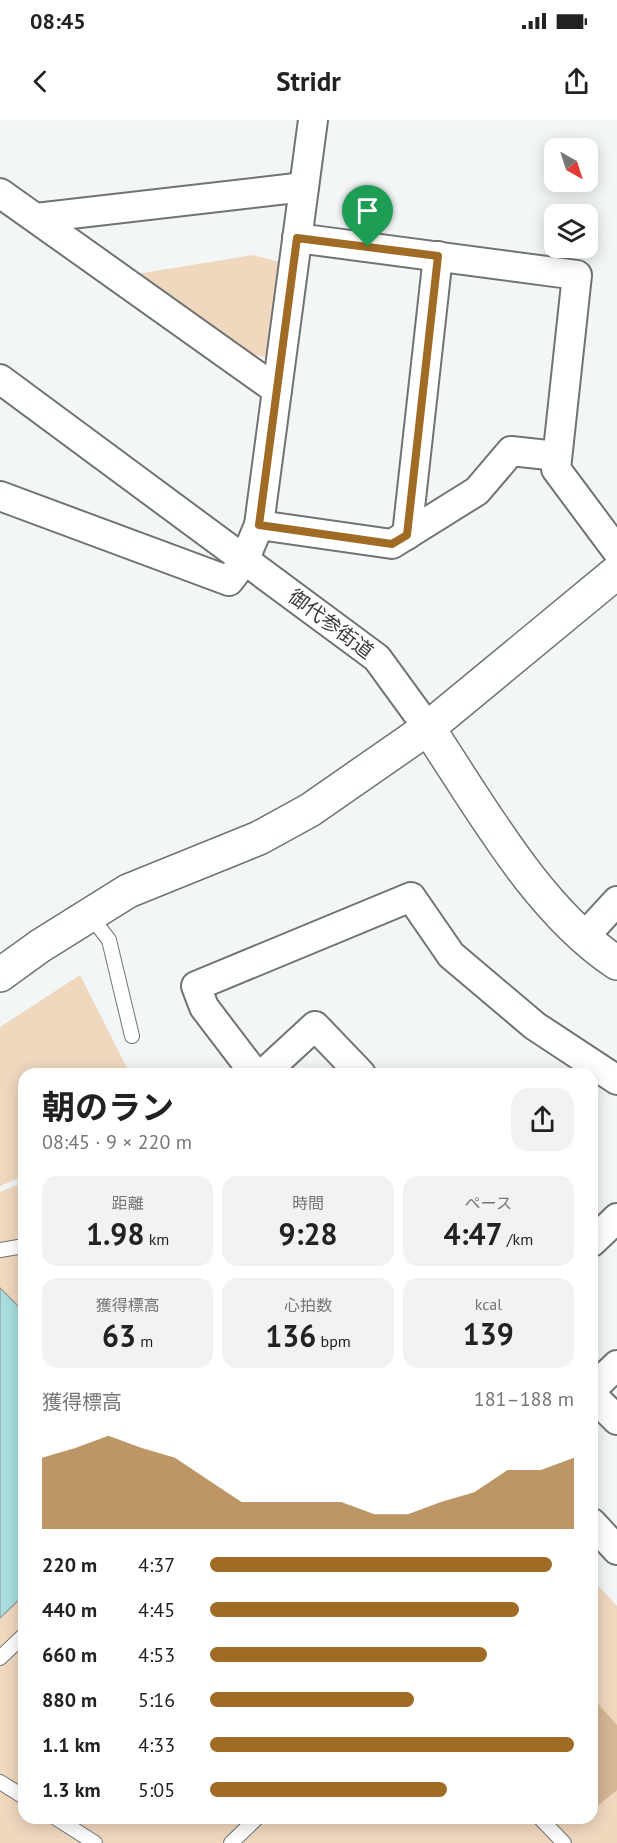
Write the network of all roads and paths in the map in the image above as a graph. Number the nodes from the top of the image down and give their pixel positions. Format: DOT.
graph roads {
  1 [pos="313,120"];
  2 [pos="304,188"];
  3 [pos="0,193"];
  4 [pos="36,218"];
  5 [pos="297,238"];
  6 [pos="438,256"];
  7 [pos="2,382"];
  8 [pos="277,390"];
  9 [pos="557,456"];
  10 [pos="0,496"];
  11 [pos="259,525"];
  12 [pos="407,535"];
  13 [pos="617,552"];
  14 [pos="244,561"];
  15 [pos="617,572"];
  16 [pos="428,728"];
  17 [pos="617,901"];
  18 [pos="89,914"];
  19 [pos="583,938"];
  20 [pos="617,963"];
  21 [pos="0,975"];
  22 [pos="132,1036"];
  23 [pos="250,1068"];
  24 [pos="270,1068"];
  25 [pos="355,1068"];
  26 [pos="617,1080"];
  27 [pos="617,1218"];
  28 [pos="598,1236"];
  29 [pos="18,1247"];
  30 [pos="0,1250"];
  31 [pos="617,1365"];
  32 [pos="598,1383"];
  33 [pos="598,1401"];
  34 [pos="617,1420"];
  35 [pos="598,1529"];
  36 [pos="617,1550"];
  37 [pos="18,1641"];
  38 [pos="0,1659"];
  39 [pos="0,1782"];
  40 [pos="18,1793"];
  41 [pos="65,1824"];
  42 [pos="251,1824"];
  43 [pos="546,1824"];
  44 [pos="95,1843"];
  45 [pos="231,1843"];
  46 [pos="564,1843"];
  1 -- 2 [label="street"];
  2 -- 4 [label="street"];
  2 -- 5 [label="street"];
  3 -- 4 [label="street"];
  4 -- 8 [label="street"];
  5 -- 6 [label="street"];
  5 -- 8 [label="street"];
  6 -- 9 [label="street"];
  6 -- 12 [label="street"];
  7 -- 14 [label="street, 御代参街道"];
  8 -- 11 [label="street"];
  9 -- 12 [label="street"];
  9 -- 13 [label="street"];
  10 -- 14 [label="street"];
  11 -- 12 [label="street"];
  11 -- 14 [label="street"];
  14 -- 16 [label="street, 御代参街道"];
  15 -- 16 [label="street"];
  16 -- 18 [label="street"];
  16 -- 19 [label="street, 御代参街道"];
  17 -- 19 [label="street"];
  18 -- 21 [label="street"];
  18 -- 22 [label="lane"];
  19 -- 20 [label="street, 御代参街道"];
  23 -- 26 [label="street"];
  24 -- 25 [label="street"];
  27 -- 28 [label="street"];
  29 -- 30 [label="lane"];
  31 -- 32 [label="street"];
  33 -- 34 [label="street"];
  35 -- 36 [label="street"];
  37 -- 38 [label="lane"];
  39 -- 40 [label="lane"];
  41 -- 44 [label="lane"];
  42 -- 45 [label="lane"];
  43 -- 46 [label="lane"];
}
